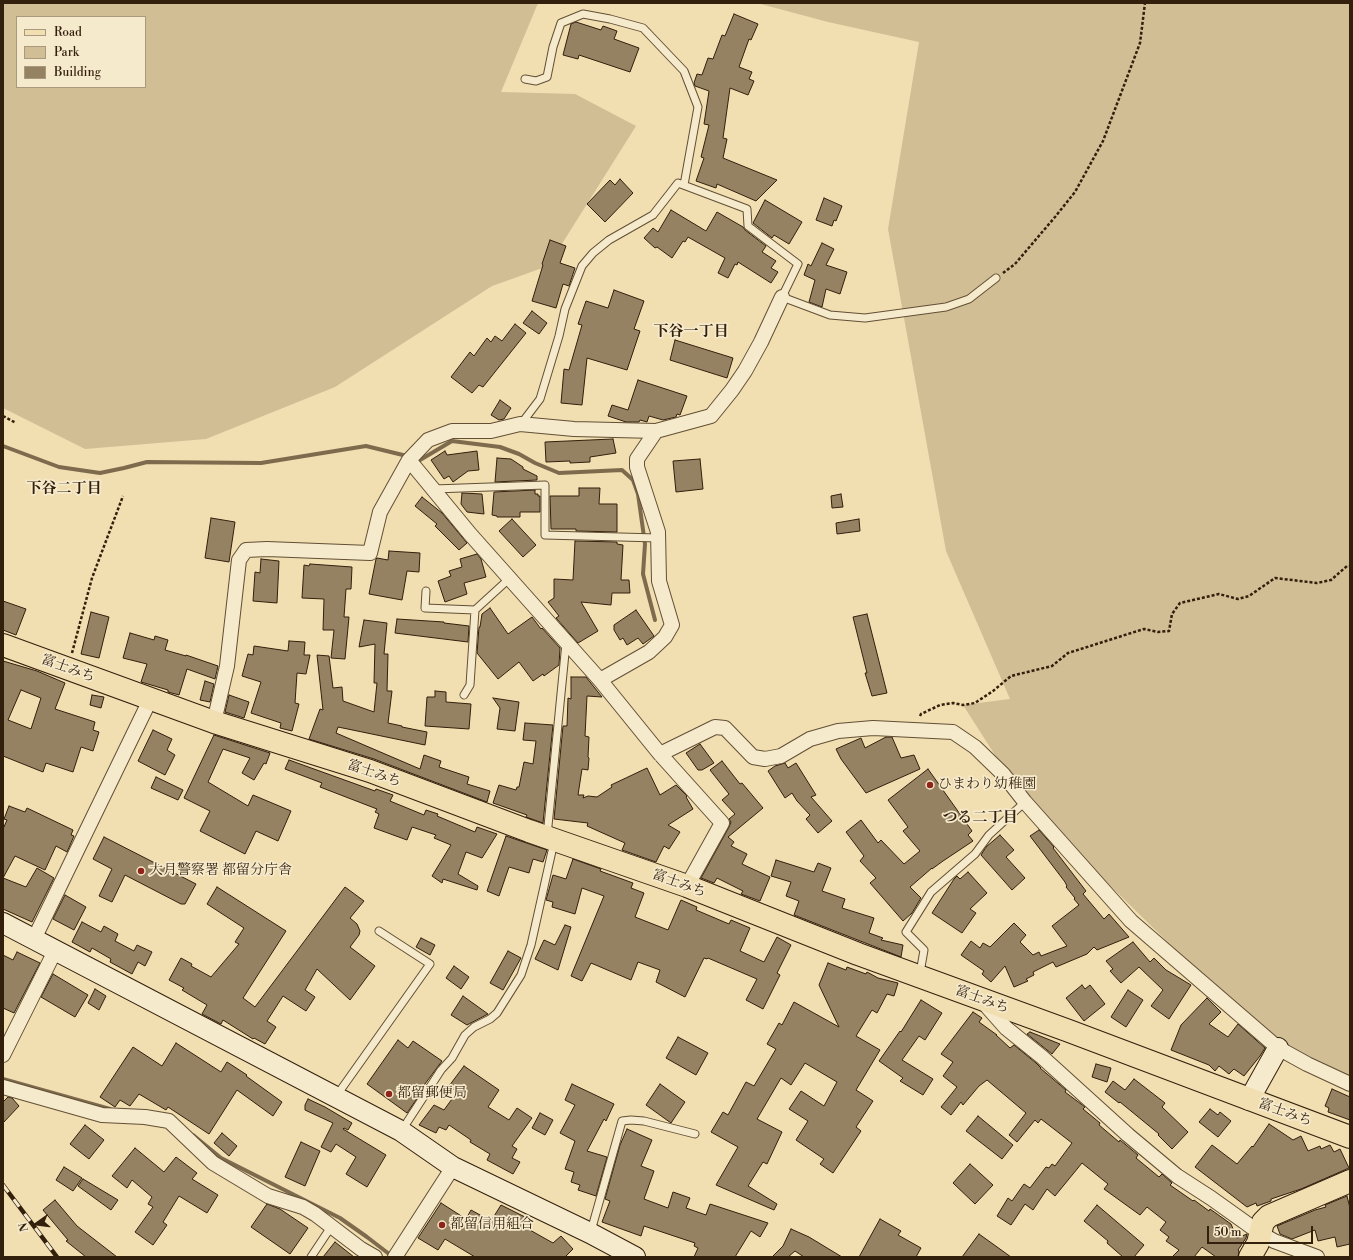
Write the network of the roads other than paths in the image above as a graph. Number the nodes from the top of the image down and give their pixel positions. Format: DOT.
graph roads {
  1 [pos="525,79"];
  2 [pos="684,185"];
  3 [pos="996,278"];
  4 [pos="782,297"];
  5 [pos="520,424"];
  6 [pos="656,431"];
  7 [pos="409,460"];
  8 [pos="434,489"];
  9 [pos="658,538"];
  10 [pos="510,578"];
  11 [pos="426,591"];
  12 [pos="475,610"];
  13 [pos="566,640"];
  14 [pos="3,645"];
  15 [pos="600,680"];
  16 [pos="464,695"];
  17 [pos="150,700"];
  18 [pos="214,722"];
  19 [pos="660,754"];
  20 [pos="1025,802"];
  21 [pos="551,839"];
  22 [pos="686,886"];
  23 [pos="3,923"];
  24 [pos="378,931"];
  25 [pos="34,939"];
  26 [pos="55,950"];
  27 [pos="919,976"];
  28 [pos="981,1000"];
  29 [pos="1278,1048"];
  30 [pos="3,1055"];
  31 [pos="1350,1084"];
  32 [pos="3,1087"];
  33 [pos="336,1097"];
  34 [pos="1250,1100"];
  35 [pos="401,1132"];
  36 [pos="695,1134"];
  37 [pos="1350,1137"];
  38 [pos="453,1167"];
  39 [pos="1350,1181"];
  40 [pos="331,1227"];
  41 [pos="590,1233"];
  42 [pos="1260,1233"];
  43 [pos="358,1253"];
  44 [pos="311,1257"];
  45 [pos="375,1257"];
  46 [pos="395,1257"];
  47 [pos="634,1257"];
  48 [pos="1250,1257"];
  49 [pos="1317,1257"];
  1 -- 2 [label="lane"];
  2 -- 4 [label="lane"];
  2 -- 5 [label="lane"];
  3 -- 4 [label="lane"];
  4 -- 6 [label="street"];
  5 -- 6 [label="street"];
  5 -- 7 [label="street"];
  6 -- 9 [label="street"];
  7 -- 8 [label="street"];
  7 -- 18 [label="street"];
  8 -- 9 [label="lane"];
  8 -- 10 [label="street"];
  9 -- 15 [label="street"];
  10 -- 12 [label="lane"];
  10 -- 13 [label="street"];
  11 -- 12 [label="lane"];
  12 -- 16 [label="lane"];
  13 -- 15 [label="street"];
  13 -- 21 [label="lane"];
  14 -- 17 [label="main road, 富士みち"];
  15 -- 19 [label="street"];
  17 -- 18 [label="main road, 富士みち"];
  17 -- 25 [label="street"];
  18 -- 21 [label="main road, 富士みち"];
  19 -- 20 [label="street"];
  19 -- 22 [label="street"];
  20 -- 27 [label="lane"];
  20 -- 29 [label="street"];
  21 -- 22 [label="main road, 富士みち"];
  21 -- 35 [label="lane"];
  22 -- 27 [label="main road, 富士みち"];
  23 -- 25 [label="street"];
  24 -- 33 [label="lane"];
  25 -- 26 [label="street"];
  26 -- 30 [label="street"];
  26 -- 33 [label="street"];
  27 -- 28 [label="main road, 富士みち"];
  28 -- 34 [label="main road, 富士みち"];
  28 -- 42 [label="street"];
  29 -- 31 [label="street"];
  29 -- 34 [label="street"];
  32 -- 40 [label="street"];
  33 -- 35 [label="street"];
  34 -- 37 [label="main road, 富士みち"];
  35 -- 38 [label="street"];
  36 -- 41 [label="lane"];
  38 -- 41 [label="street"];
  38 -- 46 [label="street"];
  39 -- 42 [label="main road"];
  40 -- 43 [label="street"];
  40 -- 44 [label="lane"];
  41 -- 47 [label="street"];
  42 -- 48 [label="main road"];
  42 -- 49 [label="street"];
  43 -- 45 [label="street"];
}
